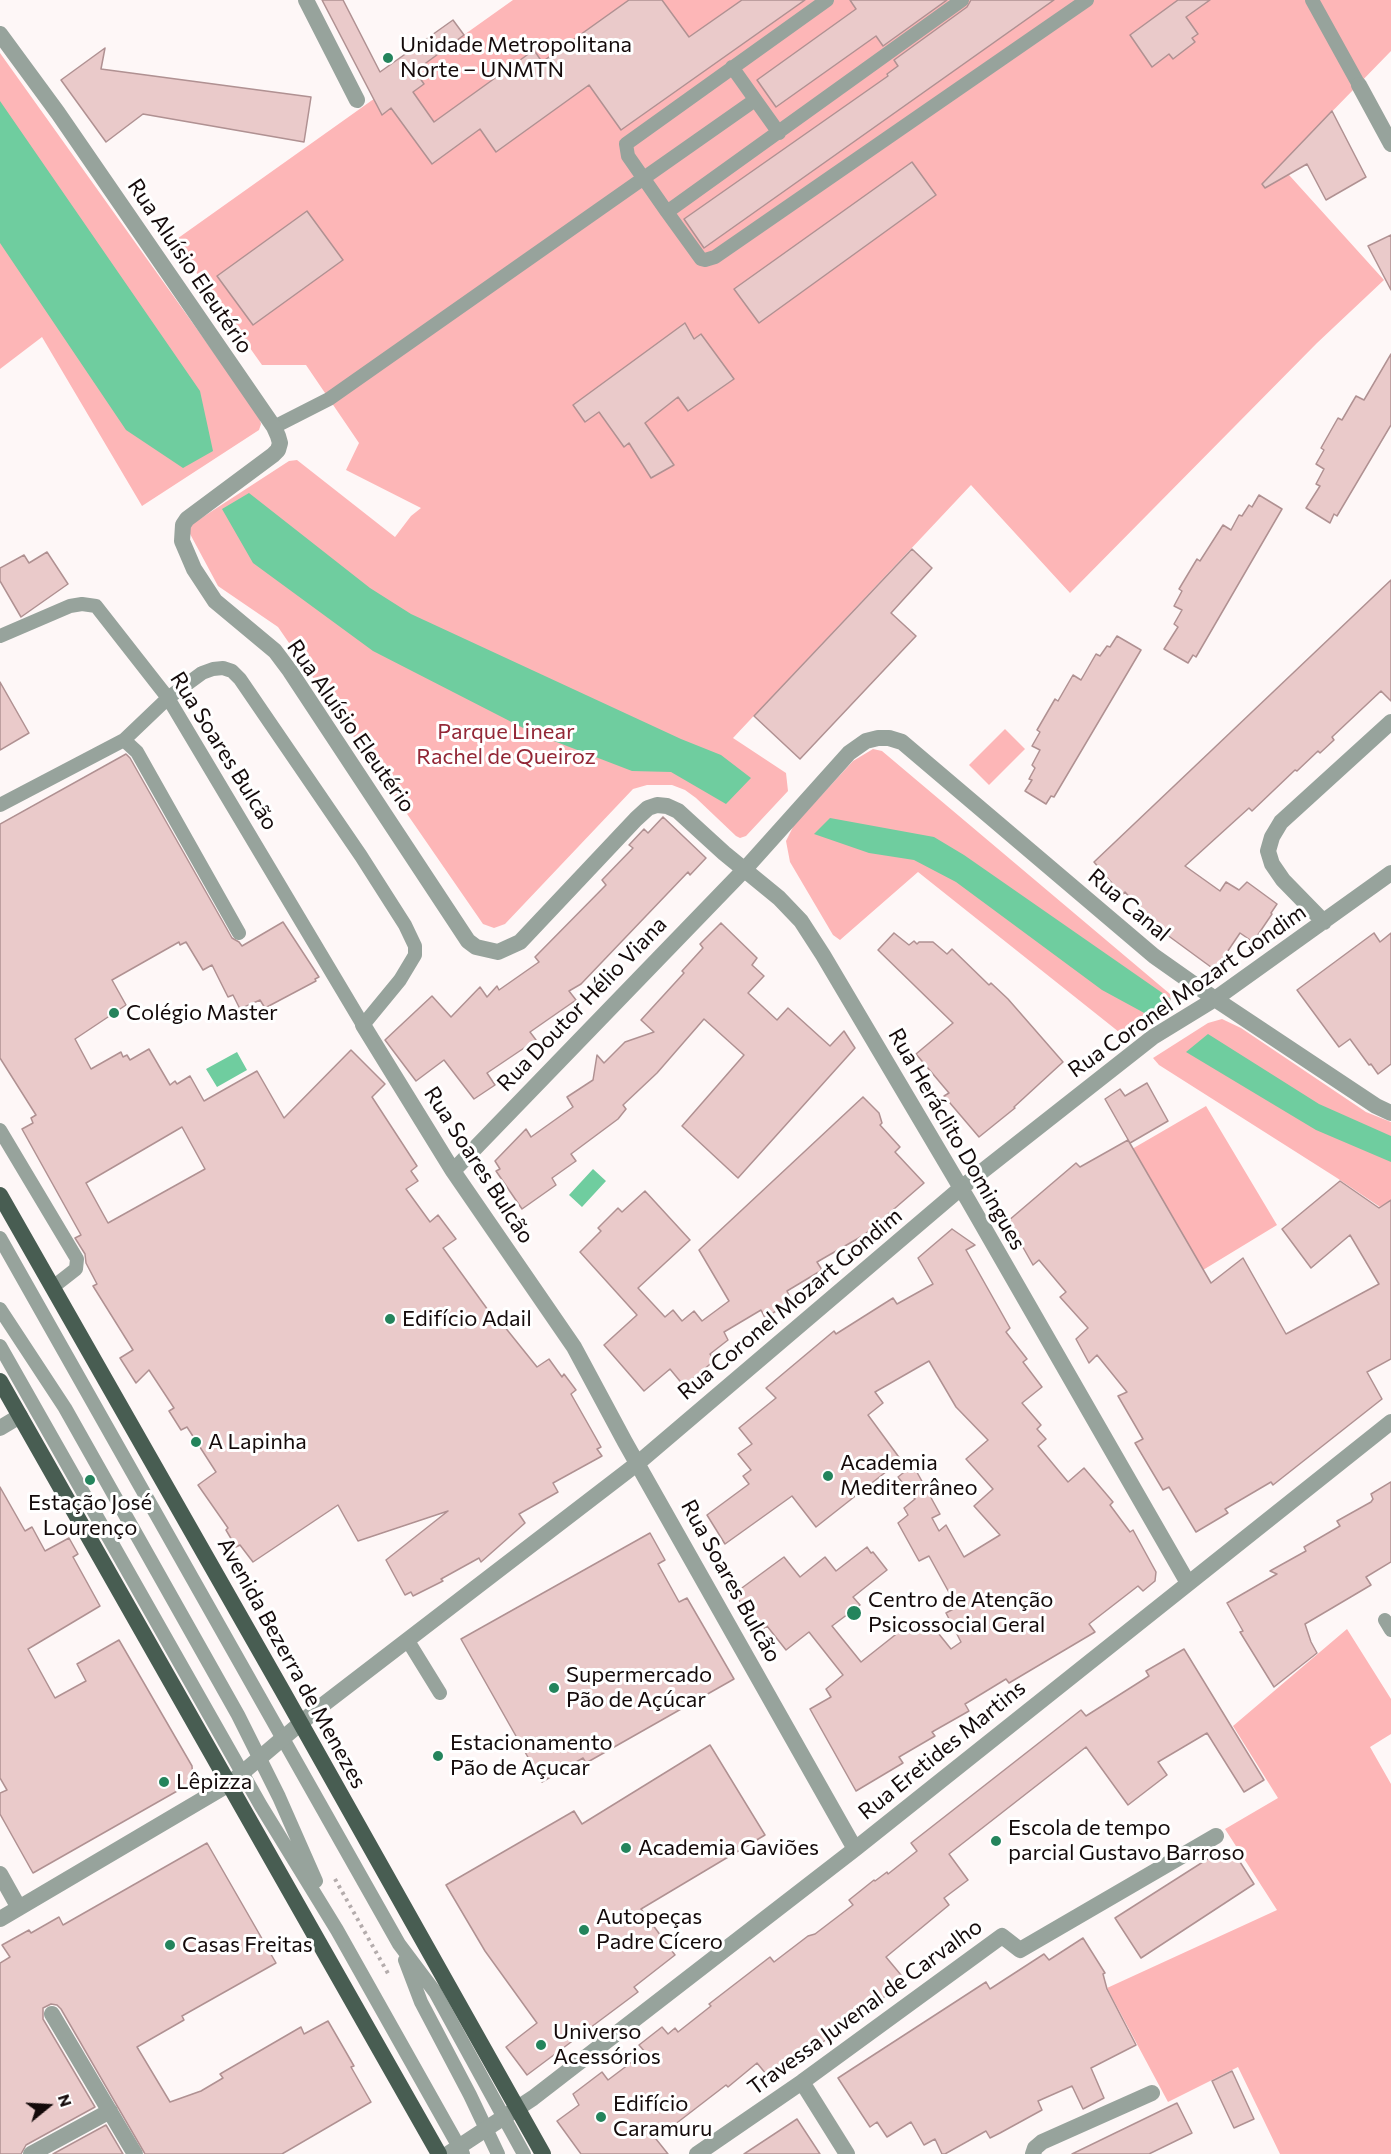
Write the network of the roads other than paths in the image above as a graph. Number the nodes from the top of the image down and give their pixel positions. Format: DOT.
graph roads {
  1 [pos="306,0"];
  2 [pos="827,0"];
  3 [pos="962,0"];
  4 [pos="1087,0"];
  5 [pos="1312,0"];
  6 [pos="0,34"];
  7 [pos="732,68"];
  8 [pos="1359,85"];
  9 [pos="357,100"];
  10 [pos="755,100"];
  11 [pos="779,133"];
  12 [pos="1391,144"];
  13 [pos="644,179"];
  14 [pos="667,212"];
  15 [pos="274,427"];
  16 [pos="0,636"];
  17 [pos="168,698"];
  18 [pos="1391,722"];
  19 [pos="124,740"];
  20 [pos="0,805"];
  21 [pos="745,869"];
  22 [pos="1391,873"];
  23 [pos="1324,922"];
  24 [pos="239,933"];
  25 [pos="1215,999"];
  26 [pos="363,1025"];
  27 [pos="1391,1113"];
  28 [pos="0,1130"];
  29 [pos="453,1171"];
  30 [pos="961,1188"];
  31 [pos="0,1195"];
  32 [pos="0,1238"];
  33 [pos="53,1287"];
  34 [pos="0,1309"];
  35 [pos="0,1346"];
  36 [pos="0,1380"];
  37 [pos="20,1416"];
  38 [pos="1391,1422"];
  39 [pos="0,1428"];
  40 [pos="638,1462"];
  41 [pos="1188,1583"];
  42 [pos="408,1641"];
  43 [pos="440,1693"];
  44 [pos="300,1723"];
  45 [pos="283,1738"];
  46 [pos="259,1758"];
  47 [pos="242,1772"];
  48 [pos="229,1784"];
  49 [pos="1216,1836"];
  50 [pos="855,1849"];
  51 [pos="0,1874"];
  52 [pos="20,1908"];
  53 [pos="0,1919"];
  54 [pos="337,1930"];
  55 [pos="399,1944"];
  56 [pos="52,2014"];
  57 [pos="802,2082"];
  58 [pos="1152,2093"];
  59 [pos="110,2111"];
  60 [pos="510,2113"];
  61 [pos="486,2129"];
  62 [pos="457,2152"];
  63 [pos="31,2154"];
  64 [pos="135,2154"];
  65 [pos="439,2154"];
  66 [pos="498,2154"];
  67 [pos="524,2154"];
  68 [pos="543,2154"];
  69 [pos="697,2154"];
  70 [pos="847,2154"];
  71 [pos="1033,2154"];
  1 -- 9 [label="street"];
  2 -- 7 [label="lane"];
  3 -- 11 [label="lane"];
  4 -- 14 [label="lane"];
  5 -- 8 [label="lane"];
  6 -- 15 [label="street, Rua Aluísio Eleutério"];
  7 -- 10 [label="lane"];
  7 -- 13 [label="lane"];
  8 -- 12 [label="street"];
  10 -- 11 [label="lane"];
  10 -- 13 [label="lane"];
  11 -- 14 [label="lane"];
  13 -- 14 [label="lane"];
  13 -- 15 [label="lane"];
  15 -- 21 [label="street, Rua Aluísio Eleutério"];
  16 -- 17 [label="lane, Rua Soares Bulcão"];
  17 -- 19 [label="lane"];
  17 -- 26 [label="lane, Rua Soares Bulcão"];
  17 -- 26 [label="lane"];
  18 -- 23 [label="street"];
  19 -- 20 [label="lane"];
  19 -- 24 [label="lane"];
  21 -- 25 [label="street, Rua Canal"];
  21 -- 29 [label="street, Rua Doutor Hélio Viana"];
  21 -- 30 [label="street, Rua Heráclito Domingues"];
  22 -- 23 [label="street, Rua Coronel Mozart Gondim"];
  23 -- 25 [label="street, Rua Coronel Mozart Gondim"];
  25 -- 27 [label="street, Rua Canal"];
  25 -- 30 [label="street, Rua Coronel Mozart Gondim"];
  26 -- 29 [label="street, Rua Soares Bulcão"];
  28 -- 33 [label="lane"];
  29 -- 40 [label="street, Rua Soares Bulcão"];
  30 -- 40 [label="street, Rua Coronel Mozart Gondim"];
  30 -- 41 [label="street, Rua Heráclito Domingues"];
  31 -- 33 [label="main road, Avenida Bezerra de Menezes"];
  32 -- 45 [label="lane, Avenida Bezerra de Menezes"];
  33 -- 44 [label="main road, Avenida Bezerra de Menezes"];
  34 -- 46 [label="lane"];
  35 -- 47 [label="lane"];
  36 -- 37 [label="main road"];
  37 -- 39 [label="street"];
  37 -- 48 [label="main road"];
  38 -- 41 [label="street, Rua Eretides Martins"];
  40 -- 42 [label="street, Rua Coronel Mozart Gondim"];
  40 -- 50 [label="street, Rua Soares Bulcão"];
  41 -- 50 [label="street, Rua Eretides Martins"];
  42 -- 43 [label="lane"];
  42 -- 44 [label="street, Rua Coronel Mozart Gondim"];
  44 -- 45 [label="street, Rua Coronel Mozart Gondim"];
  44 -- 60 [label="main road, Avenida Bezerra de Menezes"];
  45 -- 46 [label="street, Rua Coronel Mozart Gondim"];
  45 -- 55 [label="lane, Avenida Bezerra de Menezes"];
  46 -- 47 [label="street, Rua Coronel Mozart Gondim"];
  46 -- 54 [label="lane"];
  47 -- 48 [label="street, Rua Coronel Mozart Gondim"];
  47 -- 54 [label="lane"];
  48 -- 52 [label="street, Rua Coronel Mozart Gondim"];
  48 -- 65 [label="main road"];
  49 -- 57 [label="street, Travessa Juvenal de Carvalho"];
  50 -- 60 [label="street, Rua Eretides Martins"];
  51 -- 52 [label="street"];
  52 -- 53 [label="street, Rua Coronel Mozart Gondim"];
  54 -- 62 [label="lane"];
  55 -- 60 [label="lane, Avenida Bezerra de Menezes"];
  55 -- 61 [label="lane, Avenida Bezerra de Menezes"];
  56 -- 59 [label="street"];
  57 -- 69 [label="street, Travessa Juvenal de Carvalho"];
  57 -- 70 [label="street"];
  58 -- 71 [label="street"];
  59 -- 63 [label="street"];
  59 -- 64 [label="street"];
  60 -- 61 [label="street, Rua Eretides Martins"];
  60 -- 67 [label="lane, Avenida Bezerra de Menezes"];
  60 -- 68 [label="main road, Avenida Bezerra de Menezes"];
  61 -- 62 [label="street, Rua Eretides Martins"];
  61 -- 66 [label="lane, Avenida Bezerra de Menezes"];
}
